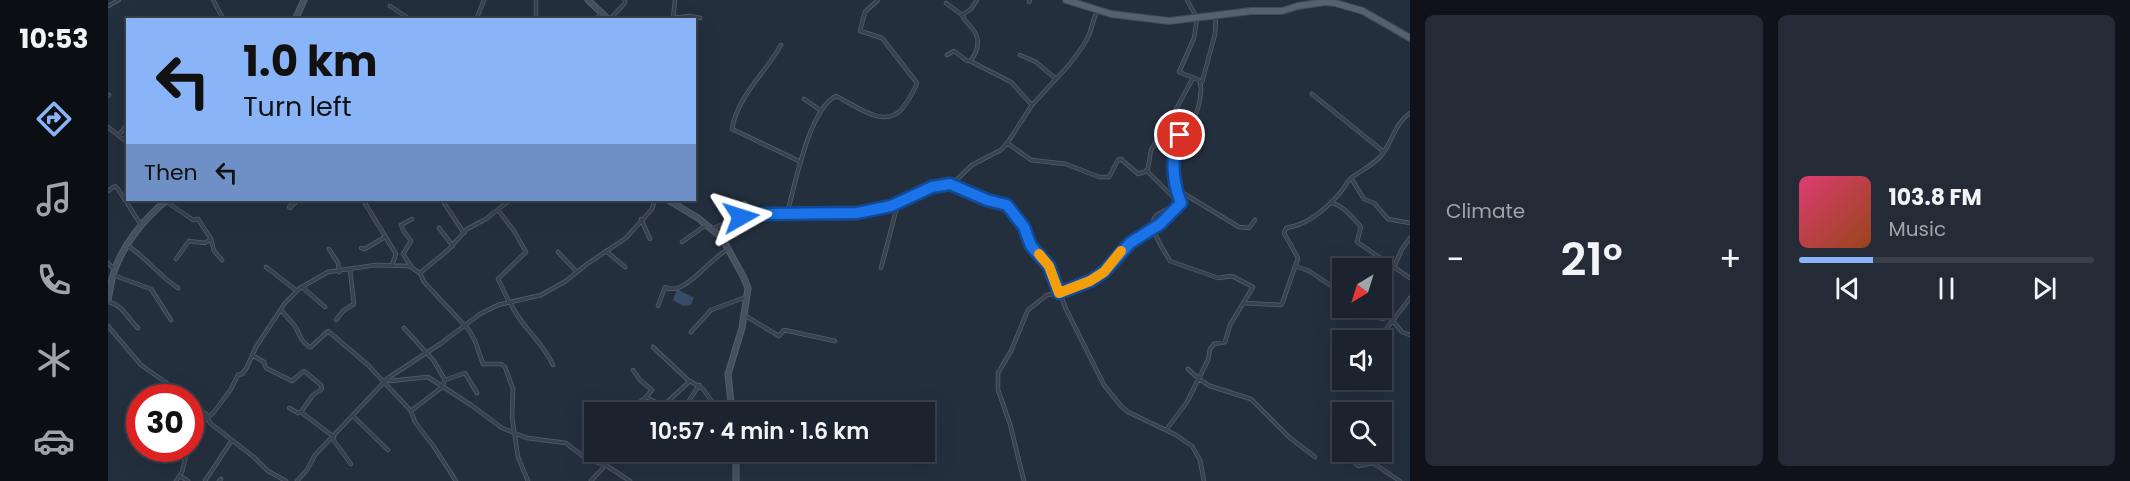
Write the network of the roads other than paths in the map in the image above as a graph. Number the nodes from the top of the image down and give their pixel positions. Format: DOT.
graph roads {
  1 [pos="119,0"];
  2 [pos="213,0"];
  3 [pos="304,0"];
  4 [pos="484,0"];
  5 [pos="536,0"];
  6 [pos="588,0"];
  7 [pos="625,0"];
  8 [pos="675,0"];
  9 [pos="878,0"];
  10 [pos="977,0"];
  11 [pos="1066,0"];
  12 [pos="1187,0"];
  13 [pos="1336,2"];
  14 [pos="946,3"];
  15 [pos="108,6"];
  16 [pos="390,6"];
  17 [pos="1097,10"];
  18 [pos="602,13"];
  19 [pos="962,15"];
  20 [pos="1216,15"];
  21 [pos="223,18"];
  22 [pos="296,18"];
  23 [pos="408,18"];
  24 [pos="477,18"];
  25 [pos="536,18"];
  26 [pos="597,18"];
  27 [pos="607,18"];
  28 [pos="611,18"];
  29 [pos="673,18"];
  30 [pos="679,18"];
  31 [pos="700,18"];
  32 [pos="1197,18"];
  33 [pos="1410,38"];
  34 [pos="781,45"];
  35 [pos="947,55"];
  36 [pos="1020,55"];
  37 [pos="970,61"];
  38 [pos="1193,78"];
  39 [pos="1056,79"];
  40 [pos="1201,84"];
  41 [pos="1312,94"];
  42 [pos="804,99"];
  43 [pos="1032,105"];
  44 [pos="820,110"];
  45 [pos="1410,113"];
  46 [pos="126,126"];
  47 [pos="108,127"];
  48 [pos="119,135"];
  49 [pos="126,142"];
  50 [pos="1007,143"];
  51 [pos="1384,152"];
  52 [pos="801,162"];
  53 [pos="1146,171"];
  54 [pos="1351,178"];
  55 [pos="952,184"];
  56 [pos="108,191"];
  57 [pos="1178,193"];
  58 [pos="165,201"];
  59 [pos="167,201"];
  60 [pos="296,201"];
  61 [pos="364,201"];
  62 [pos="509,201"];
  63 [pos="655,201"];
  64 [pos="671,201"];
  65 [pos="444,203"];
  66 [pos="745,203"];
  67 [pos="898,203"];
  68 [pos="1330,204"];
  69 [pos="290,207"];
  70 [pos="498,210"];
  71 [pos="787,214"];
  72 [pos="755,215"];
  73 [pos="412,219"];
  74 [pos="641,219"];
  75 [pos="1255,220"];
  76 [pos="1410,223"];
  77 [pos="141,225"];
  78 [pos="709,227"];
  79 [pos="439,228"];
  80 [pos="1154,228"];
  81 [pos="464,233"];
  82 [pos="385,237"];
  83 [pos="1410,238"];
  84 [pos="211,239"];
  85 [pos="650,239"];
  86 [pos="682,242"];
  87 [pos="128,246"];
  88 [pos="453,246"];
  89 [pos="361,248"];
  90 [pos="329,249"];
  91 [pos="729,249"];
  92 [pos="606,251"];
  93 [pos="558,252"];
  94 [pos="176,260"];
  95 [pos="222,260"];
  96 [pos="108,263"];
  97 [pos="392,265"];
  98 [pos="1295,266"];
  99 [pos="266,267"];
  100 [pos="625,267"];
  101 [pos="881,267"];
  102 [pos="1394,267"];
  103 [pos="412,268"];
  104 [pos="350,270"];
  105 [pos="114,272"];
  106 [pos="339,272"];
  107 [pos="576,272"];
  108 [pos="420,273"];
  109 [pos="1410,278"];
  110 [pos="302,286"];
  111 [pos="1332,286"];
  112 [pos="178,288"];
  113 [pos="297,291"];
  114 [pos="1059,293"];
  115 [pos="746,297"];
  116 [pos="1410,298"];
  117 [pos="108,301"];
  118 [pos="510,302"];
  119 [pos="1243,303"];
  120 [pos="658,306"];
  121 [pos="326,307"];
  122 [pos="281,310"];
  123 [pos="744,315"];
  124 [pos="1391,318"];
  125 [pos="171,320"];
  126 [pos="336,320"];
  127 [pos="1393,320"];
  128 [pos="108,326"];
  129 [pos="466,326"];
  130 [pos="138,328"];
  131 [pos="404,328"];
  132 [pos="1386,330"];
  133 [pos="691,332"];
  134 [pos="1410,335"];
  135 [pos="835,341"];
  136 [pos="653,347"];
  137 [pos="426,353"];
  138 [pos="252,355"];
  139 [pos="553,365"];
  140 [pos="1188,369"];
  141 [pos="633,370"];
  142 [pos="388,378"];
  143 [pos="1199,379"];
  144 [pos="445,380"];
  145 [pos="689,381"];
  146 [pos="383,382"];
  147 [pos="168,384"];
  148 [pos="699,385"];
  149 [pos="442,386"];
  150 [pos="477,393"];
  151 [pos="646,397"];
  152 [pos="640,402"];
  153 [pos="654,402"];
  154 [pos="666,402"];
  155 [pos="688,402"];
  156 [pos="711,402"];
  157 [pos="730,402"];
  158 [pos="289,408"];
  159 [pos="411,411"];
  160 [pos="302,412"];
  161 [pos="204,413"];
  162 [pos="353,416"];
  163 [pos="208,419"];
  164 [pos="204,421"];
  165 [pos="1166,430"];
  166 [pos="516,433"];
  167 [pos="333,437"];
  168 [pos="232,440"];
  169 [pos="388,450"];
  170 [pos="1315,457"];
  171 [pos="184,462"];
  172 [pos="607,462"];
  173 [pos="736,462"];
  174 [pos="1354,462"];
  175 [pos="351,464"];
  176 [pos="605,465"];
  177 [pos="180,476"];
  178 [pos="176,481"];
  179 [pos="188,481"];
  180 [pos="205,481"];
  181 [pos="285,481"];
  182 [pos="297,481"];
  183 [pos="456,481"];
  184 [pos="528,481"];
  185 [pos="591,481"];
  186 [pos="630,481"];
  187 [pos="736,481"];
  188 [pos="1024,481"];
  189 [pos="1204,481"];
  190 [pos="1400,481"];
  1 -- 15 [label="street"];
  2 -- 21 [label="street"];
  3 -- 22 [label="main road"];
  4 -- 24 [label="street"];
  5 -- 25 [label="street"];
  6 -- 18 [label="main road"];
  7 -- 28 [label="street"];
  8 -- 29 [label="street"];
  9 -- 44 [label="street"];
  10 -- 19 [label="street"];
  11 -- 17 [label="main road"];
  12 -- 32 [label="street"];
  13 -- 20 [label="main road"];
  13 -- 33 [label="main road"];
  14 -- 19 [label="street"];
  16 -- 23 [label="street"];
  17 -- 32 [label="main road"];
  17 -- 39 [label="street"];
  18 -- 26 [label="street"];
  18 -- 27 [label="main road"];
  19 -- 37 [label="street"];
  20 -- 32 [label="main road"];
  20 -- 40 [label="street"];
  30 -- 31 [label="street"];
  32 -- 38 [label="street"];
  34 -- 52 [label="street"];
  35 -- 37 [label="street"];
  36 -- 39 [label="street"];
  37 -- 43 [label="street"];
  38 -- 40 [label="street"];
  38 -- 53 [label="street"];
  39 -- 43 [label="street"];
  40 -- 57 [label="street"];
  41 -- 51 [label="street"];
  42 -- 44 [label="street"];
  43 -- 50 [label="street"];
  44 -- 52 [label="street"];
  45 -- 51 [label="street"];
  46 -- 48 [label="street"];
  47 -- 48 [label="street"];
  48 -- 49 [label="street"];
  50 -- 53 [label="street"];
  50 -- 55 [label="street"];
  51 -- 54 [label="street"];
  52 -- 71 [label="street"];
  53 -- 80 [label="street"];
  54 -- 68 [label="street"];
  54 -- 76 [label="street"];
  55 -- 67 [label="street"];
  55 -- 114 [label="street"];
  56 -- 77 [label="street"];
  57 -- 75 [label="street"];
  57 -- 80 [label="street"];
  58 -- 77 [label="main road"];
  59 -- 84 [label="street"];
  60 -- 69 [label="street"];
  61 -- 82 [label="street"];
  62 -- 70 [label="street"];
  63 -- 74 [label="street"];
  64 -- 78 [label="main road"];
  65 -- 81 [label="street"];
  66 -- 72 [label="street"];
  67 -- 71 [label="street"];
  67 -- 101 [label="street"];
  68 -- 98 [label="street"];
  68 -- 102 [label="street"];
  70 -- 81 [label="street"];
  70 -- 118 [label="street"];
  71 -- 72 [label="street"];
  72 -- 78 [label="street"];
  73 -- 103 [label="street"];
  74 -- 85 [label="street"];
  74 -- 92 [label="street"];
  77 -- 87 [label="main road"];
  78 -- 86 [label="street"];
  78 -- 91 [label="main road"];
  79 -- 88 [label="street"];
  80 -- 114 [label="street"];
  80 -- 119 [label="street"];
  81 -- 88 [label="street"];
  82 -- 89 [label="street"];
  82 -- 97 [label="street"];
  83 -- 102 [label="street"];
  84 -- 94 [label="street"];
  84 -- 95 [label="street"];
  87 -- 105 [label="main road"];
  87 -- 112 [label="street"];
  88 -- 108 [label="street"];
  90 -- 106 [label="street"];
  91 -- 115 [label="main road"];
  91 -- 120 [label="street"];
  92 -- 100 [label="street"];
  92 -- 107 [label="street"];
  93 -- 107 [label="street"];
  96 -- 105 [label="street"];
  97 -- 103 [label="street"];
  97 -- 104 [label="street"];
  98 -- 111 [label="street"];
  98 -- 119 [label="street"];
  99 -- 113 [label="street"];
  102 -- 109 [label="street"];
  103 -- 108 [label="street"];
  104 -- 106 [label="street"];
  104 -- 126 [label="street"];
  105 -- 117 [label="main road"];
  105 -- 125 [label="street"];
  106 -- 110 [label="street"];
  107 -- 118 [label="street"];
  108 -- 129 [label="street"];
  110 -- 113 [label="street"];
  110 -- 121 [label="street"];
  113 -- 122 [label="street"];
  114 -- 165 [label="street"];
  114 -- 188 [label="street"];
  115 -- 123 [label="main road"];
  115 -- 133 [label="street"];
  116 -- 127 [label="street"];
  117 -- 130 [label="street"];
  118 -- 129 [label="street"];
  118 -- 139 [label="street"];
  119 -- 143 [label="street"];
  122 -- 138 [label="street"];
  122 -- 146 [label="street"];
  123 -- 135 [label="street"];
  123 -- 157 [label="main road"];
  124 -- 127 [label="street"];
  127 -- 132 [label="street"];
  127 -- 134 [label="street"];
  128 -- 147 [label="street"];
  129 -- 137 [label="street"];
  129 -- 166 [label="street"];
  131 -- 137 [label="street"];
  136 -- 145 [label="street"];
  137 -- 142 [label="street"];
  137 -- 144 [label="street"];
  138 -- 160 [label="street"];
  138 -- 163 [label="street"];
  140 -- 143 [label="street"];
  141 -- 151 [label="street"];
  142 -- 146 [label="street"];
  142 -- 149 [label="street"];
  143 -- 165 [label="street"];
  143 -- 170 [label="street"];
  144 -- 149 [label="street"];
  144 -- 150 [label="street"];
  145 -- 148 [label="street"];
  145 -- 154 [label="street"];
  146 -- 159 [label="street"];
  146 -- 162 [label="street"];
  148 -- 155 [label="street"];
  148 -- 156 [label="street"];
  149 -- 159 [label="street"];
  149 -- 166 [label="street"];
  151 -- 152 [label="street"];
  151 -- 153 [label="street"];
  158 -- 160 [label="street"];
  159 -- 183 [label="street"];
  160 -- 167 [label="street"];
  161 -- 163 [label="street"];
  162 -- 167 [label="street"];
  162 -- 169 [label="street"];
  163 -- 164 [label="street"];
  163 -- 168 [label="street"];
  165 -- 189 [label="street"];
  166 -- 176 [label="street"];
  166 -- 184 [label="street"];
  167 -- 175 [label="street"];
  167 -- 182 [label="street"];
  168 -- 180 [label="street"];
  168 -- 181 [label="street"];
  171 -- 177 [label="street"];
  172 -- 176 [label="street"];
  173 -- 187 [label="main road"];
  174 -- 190 [label="street"];
  176 -- 185 [label="street"];
  176 -- 186 [label="street"];
  177 -- 178 [label="street"];
  177 -- 179 [label="street"];
}
